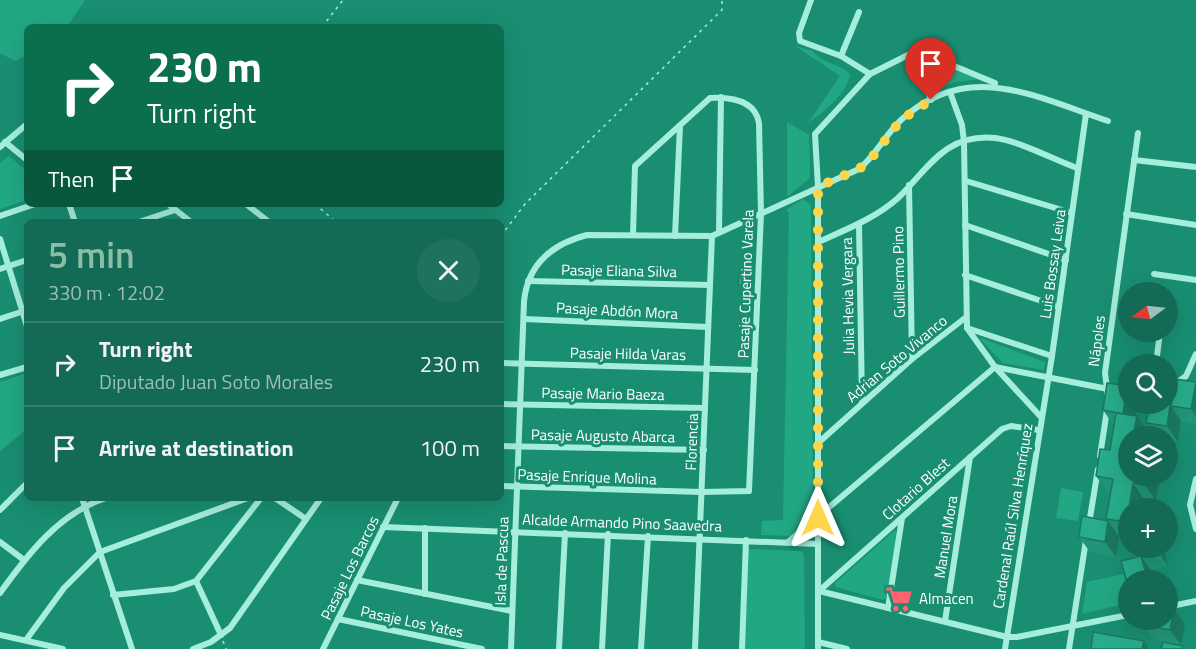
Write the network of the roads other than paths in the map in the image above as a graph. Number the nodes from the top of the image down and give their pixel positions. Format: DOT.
graph roads {
  1 [pos="811,0"];
  2 [pos="859,12"];
  3 [pos="914,52"];
  4 [pos="841,56"];
  5 [pos="870,74"];
  6 [pos="1004,87"];
  7 [pos="950,92"];
  8 [pos="721,97"];
  9 [pos="931,100"];
  10 [pos="1086,114"];
  11 [pos="1108,121"];
  12 [pos="680,126"];
  13 [pos="24,127"];
  14 [pos="1138,133"];
  15 [pos="964,142"];
  16 [pos="3,145"];
  17 [pos="24,158"];
  18 [pos="1134,160"];
  19 [pos="1196,167"];
  20 [pos="1077,168"];
  21 [pos="966,181"];
  22 [pos="909,185"];
  23 [pos="818,187"];
  24 [pos="26,207"];
  25 [pos="172,207"];
  26 [pos="250,207"];
  27 [pos="175,210"];
  28 [pos="1072,213"];
  29 [pos="761,214"];
  30 [pos="1126,214"];
  31 [pos="0,216"];
  32 [pos="148,219"];
  33 [pos="186,219"];
  34 [pos="265,219"];
  35 [pos="859,224"];
  36 [pos="965,225"];
  37 [pos="1196,225"];
  38 [pos="719,232"];
  39 [pos="633,235"];
  40 [pos="675,236"];
  41 [pos="712,236"];
  42 [pos="0,239"];
  43 [pos="818,242"];
  44 [pos="1066,260"];
  45 [pos="24,261"];
  46 [pos="8,266"];
  47 [pos="0,269"];
  48 [pos="1154,274"];
  49 [pos="965,275"];
  50 [pos="1196,280"];
  51 [pos="528,281"];
  52 [pos="710,285"];
  53 [pos="24,307"];
  54 [pos="1059,307"];
  55 [pos="24,310"];
  56 [pos="965,318"];
  57 [pos="0,319"];
  58 [pos="524,319"];
  59 [pos="708,327"];
  60 [pos="967,328"];
  61 [pos="1196,354"];
  62 [pos="1052,356"];
  63 [pos="912,359"];
  64 [pos="504,363"];
  65 [pos="522,364"];
  66 [pos="995,367"];
  67 [pos="24,368"];
  68 [pos="707,368"];
  69 [pos="755,370"];
  70 [pos="0,375"];
  71 [pos="1048,377"];
  72 [pos="1178,382"];
  73 [pos="1106,389"];
  74 [pos="1117,391"];
  75 [pos="862,403"];
  76 [pos="504,404"];
  77 [pos="520,404"];
  78 [pos="705,408"];
  79 [pos="1041,417"];
  80 [pos="1039,430"];
  81 [pos="817,444"];
  82 [pos="504,446"];
  83 [pos="519,446"];
  84 [pos="704,450"];
  85 [pos="970,457"];
  86 [pos="1196,479"];
  87 [pos="24,486"];
  88 [pos="504,486"];
  89 [pos="517,487"];
  90 [pos="702,492"];
  91 [pos="745,493"];
  92 [pos="241,501"];
  93 [pos="259,501"];
  94 [pos="279,501"];
  95 [pos="319,501"];
  96 [pos="396,501"];
  97 [pos="83,502"];
  98 [pos="0,510"];
  99 [pos="818,518"];
  100 [pos="902,518"];
  101 [pos="306,519"];
  102 [pos="383,527"];
  103 [pos="425,528"];
  104 [pos="1196,529"];
  105 [pos="516,531"];
  106 [pos="565,533"];
  107 [pos="608,534"];
  108 [pos="648,536"];
  109 [pos="700,538"];
  110 [pos="746,540"];
  111 [pos="0,542"];
  112 [pos="788,542"];
  113 [pos="818,544"];
  114 [pos="100,552"];
  115 [pos="24,560"];
  116 [pos="357,580"];
  117 [pos="196,581"];
  118 [pos="819,591"];
  119 [pos="0,593"];
  120 [pos="425,594"];
  121 [pos="113,595"];
  122 [pos="1196,601"];
  123 [pos="1178,605"];
  124 [pos="888,608"];
  125 [pos="512,611"];
  126 [pos="1118,617"];
  127 [pos="338,619"];
  128 [pos="945,621"];
  129 [pos="1073,626"];
  130 [pos="0,635"];
  131 [pos="221,635"];
  132 [pos="1007,637"];
  133 [pos="26,640"];
  134 [pos="818,645"];
  135 [pos="63,649"];
  136 [pos="132,649"];
  137 [pos="193,649"];
  138 [pos="323,649"];
  139 [pos="482,649"];
  140 [pos="511,649"];
  141 [pos="559,649"];
  142 [pos="602,649"];
  143 [pos="641,649"];
  144 [pos="695,649"];
  145 [pos="742,649"];
  146 [pos="847,649"];
  147 [pos="1005,649"];
  148 [pos="1069,649"];
  1 -- 4 [label="street"];
  2 -- 4 [label="street"];
  3 -- 5 [label="street"];
  3 -- 6 [label="street"];
  3 -- 9 [label="street"];
  4 -- 5 [label="street"];
  5 -- 23 [label="street"];
  6 -- 7 [label="street"];
  6 -- 10 [label="street"];
  7 -- 9 [label="street"];
  7 -- 15 [label="street, Cardenal Raúl Silva Henríquez"];
  8 -- 12 [label="street"];
  8 -- 29 [label="street, Pasaje Cupertino Varela"];
  8 -- 38 [label="street"];
  9 -- 23 [label="street"];
  10 -- 11 [label="street"];
  10 -- 20 [label="street, Luis Bossay Leiva"];
  12 -- 39 [label="street"];
  12 -- 40 [label="street"];
  13 -- 16 [label="street"];
  14 -- 18 [label="street, Nápoles"];
  15 -- 20 [label="street"];
  15 -- 21 [label="street, Cardenal Raúl Silva Henríquez"];
  15 -- 22 [label="street"];
  16 -- 17 [label="street"];
  18 -- 19 [label="street"];
  18 -- 30 [label="street, Nápoles"];
  20 -- 28 [label="street, Luis Bossay Leiva"];
  21 -- 28 [label="street"];
  21 -- 36 [label="street, Cardenal Raúl Silva Henríquez"];
  22 -- 35 [label="street"];
  22 -- 63 [label="street, Guillermo Pino"];
  23 -- 29 [label="street"];
  23 -- 43 [label="street"];
  24 -- 31 [label="street"];
  25 -- 27 [label="street"];
  26 -- 34 [label="street"];
  27 -- 32 [label="street"];
  27 -- 33 [label="street"];
  28 -- 44 [label="street, Luis Bossay Leiva"];
  29 -- 38 [label="street"];
  29 -- 69 [label="street, Pasaje Cupertino Varela"];
  30 -- 37 [label="street"];
  30 -- 73 [label="street, Nápoles"];
  35 -- 43 [label="street"];
  35 -- 75 [label="street, Julia Hevia Vergara"];
  36 -- 44 [label="street"];
  36 -- 49 [label="street, Cardenal Raúl Silva Henríquez"];
  38 -- 41 [label="street"];
  39 -- 40 [label="street, Isla de Pascua"];
  39 -- 51 [label="street, Isla de Pascua"];
  40 -- 41 [label="street, Isla de Pascua"];
  41 -- 52 [label="street, Florencia"];
  42 -- 46 [label="street"];
  43 -- 81 [label="street"];
  44 -- 54 [label="street, Luis Bossay Leiva"];
  45 -- 46 [label="street"];
  46 -- 47 [label="street"];
  46 -- 53 [label="street"];
  48 -- 50 [label="street"];
  49 -- 54 [label="street"];
  49 -- 56 [label="street, Cardenal Raúl Silva Henríquez"];
  51 -- 52 [label="street, Pasaje Eliana Silva"];
  51 -- 58 [label="street, Isla de Pascua"];
  52 -- 59 [label="street, Florencia"];
  54 -- 62 [label="street, Luis Bossay Leiva"];
  55 -- 57 [label="street"];
  56 -- 60 [label="street, Cardenal Raúl Silva Henríquez"];
  56 -- 63 [label="street, Adrian Soto Vivanco"];
  58 -- 59 [label="street, Pasaje Abdón Mora"];
  58 -- 65 [label="street, Isla de Pascua"];
  59 -- 68 [label="street, Florencia"];
  60 -- 62 [label="street"];
  60 -- 66 [label="street, Cardenal Raúl Silva Henríquez"];
  61 -- 72 [label="street"];
  62 -- 71 [label="street, Luis Bossay Leiva"];
  63 -- 75 [label="street, Adrian Soto Vivanco"];
  64 -- 65 [label="street, Pasaje Hilda Varas"];
  65 -- 68 [label="street, Pasaje Hilda Varas"];
  65 -- 77 [label="street, Isla de Pascua"];
  66 -- 71 [label="street"];
  66 -- 79 [label="street, Cardenal Raúl Silva Henríquez"];
  66 -- 99 [label="street"];
  67 -- 70 [label="street"];
  68 -- 69 [label="street, Pasaje Hilda Varas"];
  68 -- 78 [label="street, Florencia"];
  69 -- 91 [label="street, Pasaje Cupertino Varela"];
  71 -- 73 [label="street"];
  71 -- 79 [label="street, Luis Bossay Leiva"];
  73 -- 74 [label="street"];
  73 -- 129 [label="street, Nápoles"];
  75 -- 81 [label="street, Adrian Soto Vivanco"];
  76 -- 77 [label="street, Pasaje Mario Baeza"];
  77 -- 78 [label="street, Pasaje Mario Baeza"];
  77 -- 83 [label="street, Isla de Pascua"];
  78 -- 84 [label="street, Florencia"];
  79 -- 80 [label="street, Cardenal Raúl Silva Henríquez"];
  80 -- 85 [label="street, Clotario Blest"];
  80 -- 132 [label="street, Cardenal Raúl Silva Henríquez"];
  81 -- 99 [label="street"];
  82 -- 83 [label="street, Pasaje Augusto Abarca"];
  83 -- 84 [label="street, Pasaje Augusto Abarca"];
  83 -- 89 [label="street, Isla de Pascua"];
  84 -- 90 [label="street, Florencia"];
  85 -- 100 [label="street, Clotario Blest"];
  85 -- 128 [label="street, Manuel Mora"];
  86 -- 104 [label="street"];
  87 -- 98 [label="street"];
  88 -- 89 [label="street, Pasaje Enrique Molina"];
  89 -- 90 [label="street, Pasaje Enrique Molina"];
  89 -- 105 [label="street, Isla de Pascua"];
  90 -- 91 [label="street, Pasaje Enrique Molina"];
  90 -- 109 [label="street, Florencia"];
  92 -- 114 [label="street"];
  93 -- 117 [label="street"];
  94 -- 101 [label="street"];
  95 -- 101 [label="street"];
  96 -- 102 [label="street, Pasaje Los Barcos"];
  97 -- 114 [label="street"];
  97 -- 115 [label="street"];
  99 -- 112 [label="street"];
  99 -- 113 [label="street"];
  100 -- 118 [label="street, Clotario Blest"];
  100 -- 124 [label="street"];
  101 -- 131 [label="street"];
  102 -- 103 [label="street, Alcalde Armando Pino Saavedra"];
  102 -- 116 [label="street, Pasaje Los Barcos"];
  103 -- 105 [label="street, Alcalde Armando Pino Saavedra"];
  103 -- 120 [label="street"];
  105 -- 106 [label="street, Alcalde Armando Pino Saavedra"];
  105 -- 125 [label="street, Isla de Pascua"];
  106 -- 107 [label="street, Alcalde Armando Pino Saavedra"];
  106 -- 141 [label="street"];
  107 -- 108 [label="street, Alcalde Armando Pino Saavedra"];
  107 -- 142 [label="street"];
  108 -- 109 [label="street, Alcalde Armando Pino Saavedra"];
  108 -- 143 [label="street"];
  109 -- 110 [label="street, Alcalde Armando Pino Saavedra"];
  109 -- 144 [label="street, Florencia"];
  110 -- 112 [label="street, Alcalde Armando Pino Saavedra"];
  110 -- 145 [label="street"];
  111 -- 115 [label="street"];
  112 -- 113 [label="street, Alcalde Armando Pino Saavedra"];
  113 -- 118 [label="street"];
  114 -- 121 [label="street"];
  114 -- 133 [label="street"];
  115 -- 119 [label="street"];
  116 -- 120 [label="street"];
  116 -- 127 [label="street, Pasaje Los Barcos"];
  117 -- 121 [label="street"];
  117 -- 131 [label="street"];
  118 -- 124 [label="street"];
  118 -- 134 [label="street"];
  120 -- 125 [label="street"];
  121 -- 136 [label="street"];
  122 -- 123 [label="street"];
  124 -- 128 [label="street"];
  125 -- 140 [label="street, Isla de Pascua"];
  126 -- 129 [label="street"];
  127 -- 138 [label="street, Pasaje Los Barcos"];
  127 -- 139 [label="street, Pasaje Los Yates"];
  128 -- 132 [label="street"];
  129 -- 132 [label="street"];
  129 -- 148 [label="street, Nápoles"];
  130 -- 133 [label="street"];
  131 -- 137 [label="street"];
  132 -- 147 [label="street, Cardenal Raúl Silva Henríquez"];
  133 -- 135 [label="street"];
  134 -- 146 [label="street"];
}
